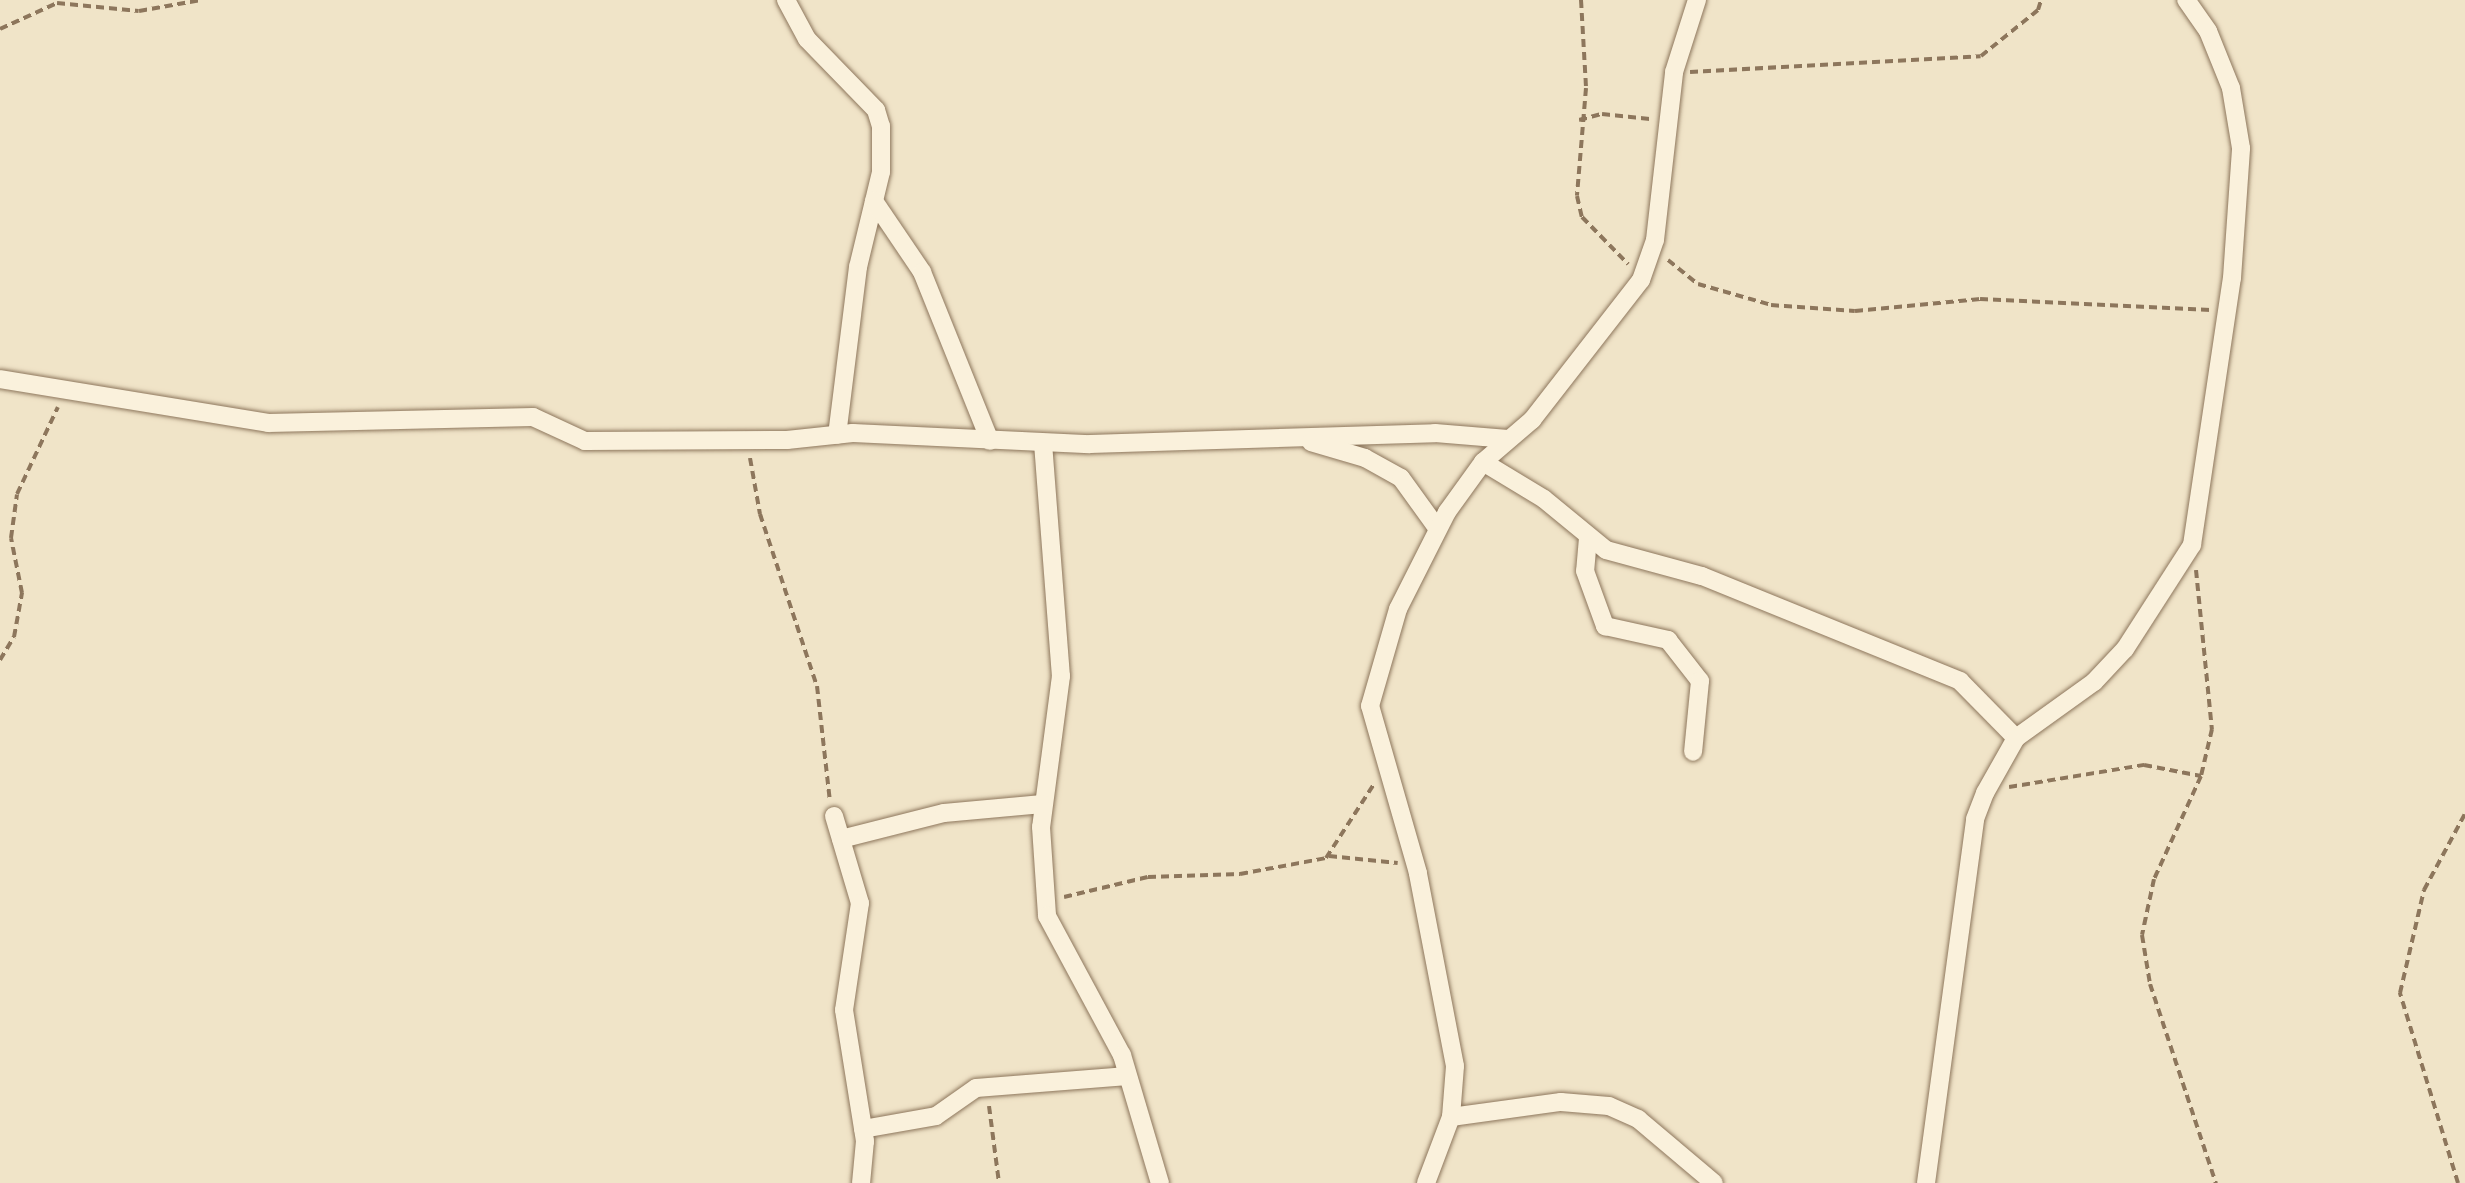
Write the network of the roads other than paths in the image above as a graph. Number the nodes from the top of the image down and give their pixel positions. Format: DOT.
graph roads {
  1 [pos="786,0"];
  2 [pos="1697,0"];
  3 [pos="2186,0"];
  4 [pos="874,200"];
  5 [pos="0,379"];
  6 [pos="837,435"];
  7 [pos="1301,439"];
  8 [pos="1508,439"];
  9 [pos="990,440"];
  10 [pos="1043,443"];
  11 [pos="1483,462"];
  12 [pos="1437,528"];
  13 [pos="1588,538"];
  14 [pos="2016,738"];
  15 [pos="1693,752"];
  16 [pos="1043,804"];
  17 [pos="834,816"];
  18 [pos="841,839"];
  19 [pos="1128,1076"];
  20 [pos="1451,1117"];
  21 [pos="863,1128"];
  22 [pos="861,1183"];
  23 [pos="1160,1183"];
  24 [pos="1426,1183"];
  25 [pos="1714,1183"];
  26 [pos="1926,1183"];
  1 -- 4 [label="street"];
  2 -- 8 [label="street"];
  3 -- 14 [label="street"];
  4 -- 6 [label="street"];
  4 -- 9 [label="street"];
  5 -- 6 [label="street"];
  6 -- 9 [label="street"];
  7 -- 8 [label="street"];
  7 -- 10 [label="street"];
  7 -- 12 [label="street"];
  8 -- 11 [label="street"];
  9 -- 10 [label="street"];
  10 -- 16 [label="street"];
  11 -- 12 [label="street"];
  11 -- 13 [label="street"];
  12 -- 20 [label="street"];
  13 -- 14 [label="street"];
  13 -- 15 [label="street"];
  14 -- 26 [label="street"];
  16 -- 18 [label="street"];
  16 -- 19 [label="street"];
  17 -- 18 [label="street"];
  18 -- 21 [label="street"];
  19 -- 21 [label="street"];
  19 -- 23 [label="street"];
  20 -- 24 [label="street"];
  20 -- 25 [label="street"];
  21 -- 22 [label="street"];
}
